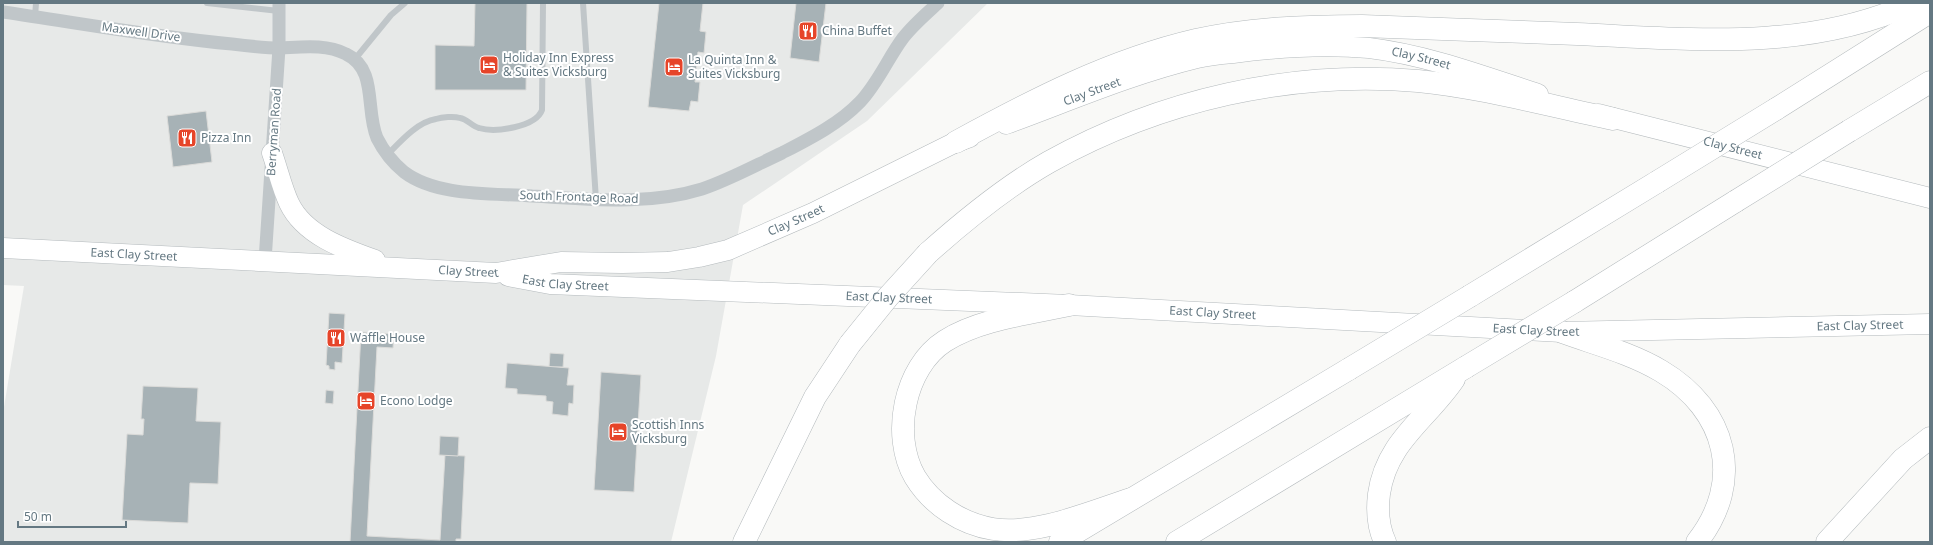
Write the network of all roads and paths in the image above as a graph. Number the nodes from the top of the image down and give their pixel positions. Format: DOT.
graph roads {
  1 [pos="36,3"];
  2 [pos="207,3"];
  3 [pos="405,3"];
  4 [pos="543,3"];
  5 [pos="583,3"];
  6 [pos="938,3"];
  7 [pos="1913,3"];
  8 [pos="279,7"];
  9 [pos="3,12"];
  10 [pos="1930,12"];
  11 [pos="35,17"];
  12 [pos="279,48"];
  13 [pos="355,59"];
  14 [pos="1930,82"];
  15 [pos="1613,119"];
  16 [pos="956,142"];
  17 [pos="272,153"];
  18 [pos="387,155"];
  19 [pos="1930,198"];
  20 [pos="596,200"];
  21 [pos="3,248"];
  22 [pos="265,261"];
  23 [pos="396,267"];
  24 [pos="496,273"];
  25 [pos="1069,305"];
  26 [pos="1930,324"];
  27 [pos="1562,332"];
  28 [pos="1463,368"];
  29 [pos="1930,438"];
  30 [pos="1131,499"];
  31 [pos="744,542"];
  32 [pos="1060,542"];
  33 [pos="1177,542"];
  34 [pos="1385,542"];
  35 [pos="1697,542"];
  36 [pos="1827,542"];
  1 -- 11 [label="lane"];
  2 -- 8 [label="lane"];
  3 -- 13 [label="lane"];
  4 -- 18 [label="lane"];
  5 -- 20 [label="lane"];
  6 -- 20 [label="street, South Frontage Road"];
  7 -- 16 [label="highway"];
  8 -- 12 [label="street, Berryman Road"];
  9 -- 11 [label="street, Maxwell Drive"];
  10 -- 30 [label="highway, bridge"];
  11 -- 12 [label="street, Maxwell Drive"];
  12 -- 13 [label="street"];
  12 -- 17 [label="street, Berryman Road"];
  13 -- 18 [label="street, South Frontage Road"];
  14 -- 28 [label="highway, bridge"];
  15 -- 16 [label="main road, Clay Street"];
  15 -- 19 [label="main road, Clay Street"];
  15 -- 31 [label="highway, bridge"];
  16 -- 24 [label="main road, Clay Street"];
  17 -- 22 [label="street, Berryman Road"];
  17 -- 23 [label="main road"];
  18 -- 20 [label="street, South Frontage Road"];
  21 -- 22 [label="main road, East Clay Street"];
  22 -- 23 [label="main road, Clay Street"];
  23 -- 24 [label="main road, Clay Street"];
  24 -- 25 [label="main road, East Clay Street"];
  25 -- 27 [label="main road, East Clay Street"];
  25 -- 30 [label="highway"];
  26 -- 27 [label="main road, East Clay Street"];
  27 -- 35 [label="highway"];
  28 -- 33 [label="highway"];
  28 -- 34 [label="highway"];
  29 -- 36 [label="highway"];
  30 -- 32 [label="highway"];
}
